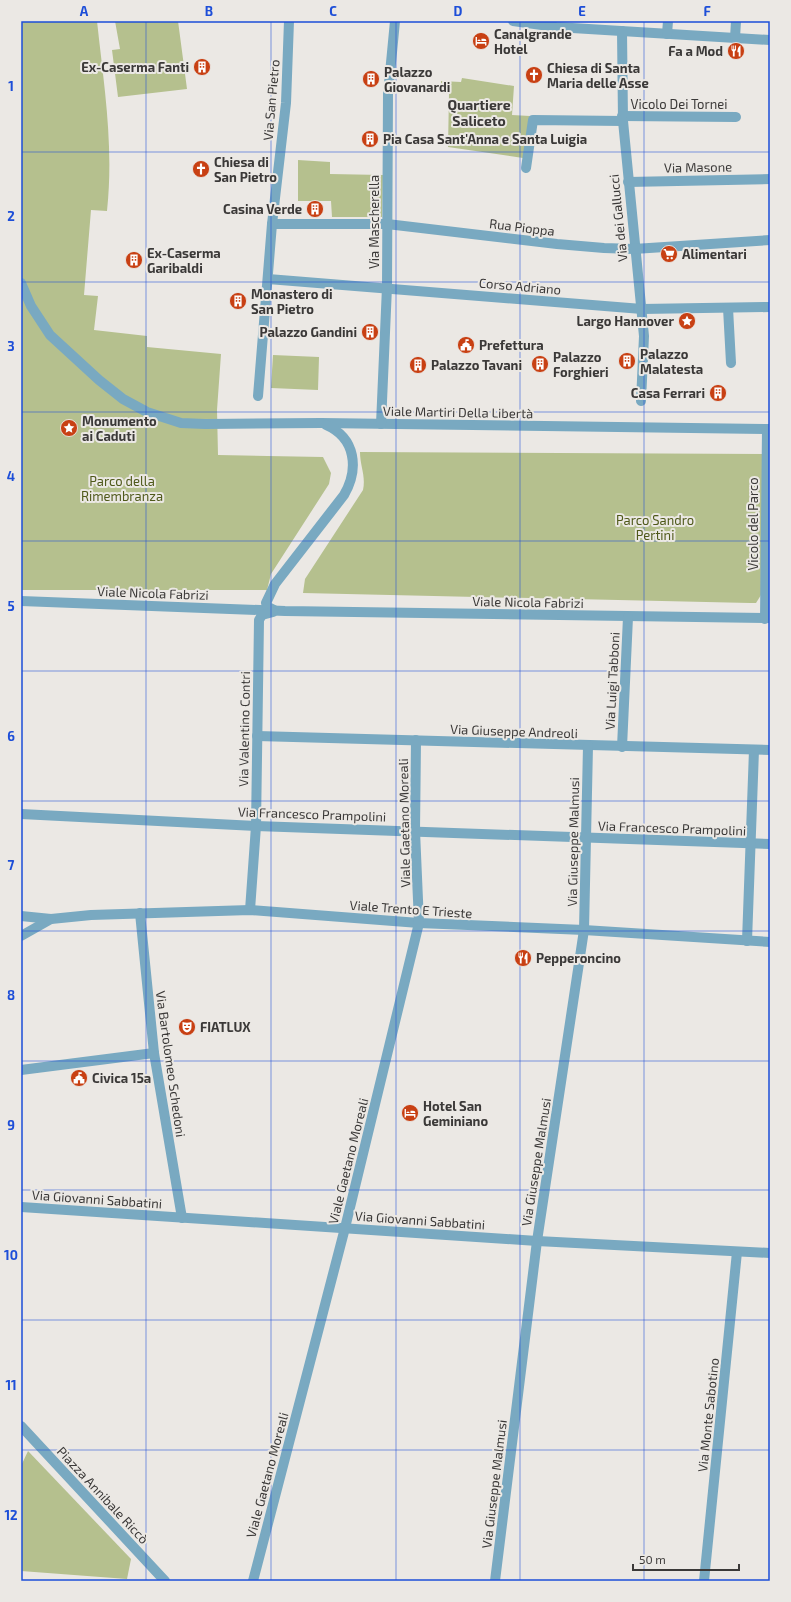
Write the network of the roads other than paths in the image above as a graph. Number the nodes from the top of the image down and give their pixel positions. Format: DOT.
graph roads {
  1 [pos="289,21"];
  2 [pos="395,21"];
  3 [pos="513,21"];
  4 [pos="668,21"];
  5 [pos="736,21"];
  6 [pos="544,23"];
  7 [pos="609,26"];
  8 [pos="622,31"];
  9 [pos="667,34"];
  10 [pos="735,38"];
  11 [pos="770,40"];
  12 [pos="736,117"];
  13 [pos="622,119"];
  14 [pos="526,168"];
  15 [pos="770,179"];
  16 [pos="628,182"];
  17 [pos="272,224"];
  18 [pos="387,224"];
  19 [pos="770,240"];
  20 [pos="634,249"];
  21 [pos="268,279"];
  22 [pos="21,283"];
  23 [pos="387,287"];
  24 [pos="770,307"];
  25 [pos="728,308"];
  26 [pos="642,309"];
  27 [pos="731,363"];
  28 [pos="258,396"];
  29 [pos="641,401"];
  30 [pos="321,423"];
  31 [pos="381,424"];
  32 [pos="769,429"];
  33 [pos="21,601"];
  34 [pos="274,610"];
  35 [pos="285,611"];
  36 [pos="628,617"];
  37 [pos="768,619"];
  38 [pos="259,620"];
  39 [pos="257,736"];
  40 [pos="416,740"];
  41 [pos="588,746"];
  42 [pos="622,747"];
  43 [pos="754,750"];
  44 [pos="770,750"];
  45 [pos="21,814"];
  46 [pos="256,826"];
  47 [pos="415,831"];
  48 [pos="586,838"];
  49 [pos="750,844"];
  50 [pos="770,844"];
  51 [pos="250,910"];
  52 [pos="140,913"];
  53 [pos="21,916"];
  54 [pos="51,919"];
  55 [pos="419,923"];
  56 [pos="584,930"];
  57 [pos="21,936"];
  58 [pos="747,941"];
  59 [pos="770,942"];
  60 [pos="154,1053"];
  61 [pos="21,1070"];
  62 [pos="21,1207"];
  63 [pos="182,1218"];
  64 [pos="345,1228"];
  65 [pos="537,1241"];
  66 [pos="738,1252"];
  67 [pos="770,1253"];
  68 [pos="21,1426"];
  69 [pos="165,1581"];
  70 [pos="253,1581"];
  71 [pos="495,1581"];
  72 [pos="704,1581"];
  1 -- 17 [label="street, Via San Pietro"];
  2 -- 18 [label="street, Via Mascherella"];
  3 -- 6 [label="street"];
  4 -- 9 [label="street"];
  5 -- 10 [label="street"];
  6 -- 7 [label="street"];
  7 -- 8 [label="street"];
  8 -- 9 [label="street"];
  8 -- 13 [label="street, Via dei Gallucci"];
  9 -- 10 [label="street"];
  10 -- 11 [label="street"];
  12 -- 13 [label="street, Vicolo Dei Tornei"];
  13 -- 14 [label="street, Vicolo Dei Tornei"];
  13 -- 16 [label="street, Via dei Gallucci"];
  15 -- 16 [label="street, Via Masone"];
  16 -- 20 [label="street, Via dei Gallucci"];
  17 -- 18 [label="street, Rua Pioppa"];
  17 -- 21 [label="street, Via San Pietro"];
  18 -- 20 [label="street, Rua Pioppa"];
  18 -- 23 [label="street, Via Mascherella"];
  19 -- 20 [label="street, Rua Pioppa"];
  20 -- 26 [label="street, Via dei Gallucci"];
  21 -- 23 [label="street, Corso Adriano"];
  21 -- 28 [label="street, Via San Pietro"];
  22 -- 30 [label="street, Viale Martiri Della Libertà"];
  23 -- 26 [label="street, Corso Adriano"];
  23 -- 31 [label="street, Via Mascherella"];
  24 -- 25 [label="street, Corso Adriano"];
  25 -- 26 [label="street, Corso Adriano"];
  25 -- 27 [label="street"];
  26 -- 29 [label="street, Via dei Gallucci"];
  30 -- 31 [label="street, Viale Martiri Della Libertà"];
  30 -- 34 [label="street"];
  31 -- 32 [label="street, Viale Martiri Della Libertà"];
  32 -- 37 [label="street, Vicolo del Parco"];
  33 -- 34 [label="street, Viale Nicola Fabrizi"];
  34 -- 35 [label="street, Viale Nicola Fabrizi"];
  35 -- 36 [label="street, Viale Nicola Fabrizi"];
  35 -- 38 [label="street, Viale Nicola Fabrizi"];
  36 -- 37 [label="street, Viale Nicola Fabrizi"];
  36 -- 42 [label="street, Via Luigi Tabboni"];
  38 -- 39 [label="street, Via Valentino Contri"];
  39 -- 40 [label="street, Via Giuseppe Andreoli"];
  39 -- 46 [label="street, Via Valentino Contri"];
  40 -- 41 [label="street, Via Giuseppe Andreoli"];
  40 -- 47 [label="street, Viale Gaetano Moreali"];
  41 -- 42 [label="street, Via Giuseppe Andreoli"];
  41 -- 48 [label="street, Via Giuseppe Malmusi"];
  42 -- 43 [label="street, Via Giuseppe Andreoli"];
  43 -- 44 [label="street, Via Giuseppe Andreoli"];
  43 -- 49 [label="street"];
  45 -- 46 [label="street, Via Francesco Prampolini"];
  46 -- 47 [label="street, Via Francesco Prampolini"];
  46 -- 51 [label="street, Via Valentino Contri"];
  47 -- 48 [label="street, Via Francesco Prampolini"];
  47 -- 55 [label="street, Viale Gaetano Moreali"];
  48 -- 49 [label="street, Via Francesco Prampolini"];
  48 -- 56 [label="street, Via Giuseppe Malmusi"];
  49 -- 50 [label="street, Via Francesco Prampolini"];
  49 -- 58 [label="street"];
  51 -- 52 [label="street, Viale Trento E Trieste"];
  51 -- 55 [label="street, Viale Trento E Trieste"];
  52 -- 54 [label="street, Viale Trento E Trieste"];
  52 -- 60 [label="street, Via Bartolomeo Schedoni"];
  53 -- 54 [label="street, Viale Trento E Trieste"];
  54 -- 57 [label="street, Viale Trento E Trieste"];
  55 -- 56 [label="street, Viale Trento E Trieste"];
  55 -- 64 [label="street, Viale Gaetano Moreali"];
  56 -- 58 [label="street, Viale Trento E Trieste"];
  56 -- 65 [label="street, Via Giuseppe Malmusi"];
  58 -- 59 [label="street, Viale Trento E Trieste"];
  60 -- 61 [label="street"];
  60 -- 63 [label="street, Via Bartolomeo Schedoni"];
  62 -- 63 [label="street, Via Giovanni Sabbatini"];
  63 -- 64 [label="street, Via Giovanni Sabbatini"];
  64 -- 65 [label="street, Via Giovanni Sabbatini"];
  64 -- 70 [label="street, Viale Gaetano Moreali"];
  65 -- 66 [label="street, Via Giovanni Sabbatini"];
  65 -- 71 [label="street, Via Giuseppe Malmusi"];
  66 -- 67 [label="street, Via Giovanni Sabbatini"];
  66 -- 72 [label="street, Via Monte Sabotino"];
  68 -- 69 [label="street, Piazza Annibale Riccò"];
}
